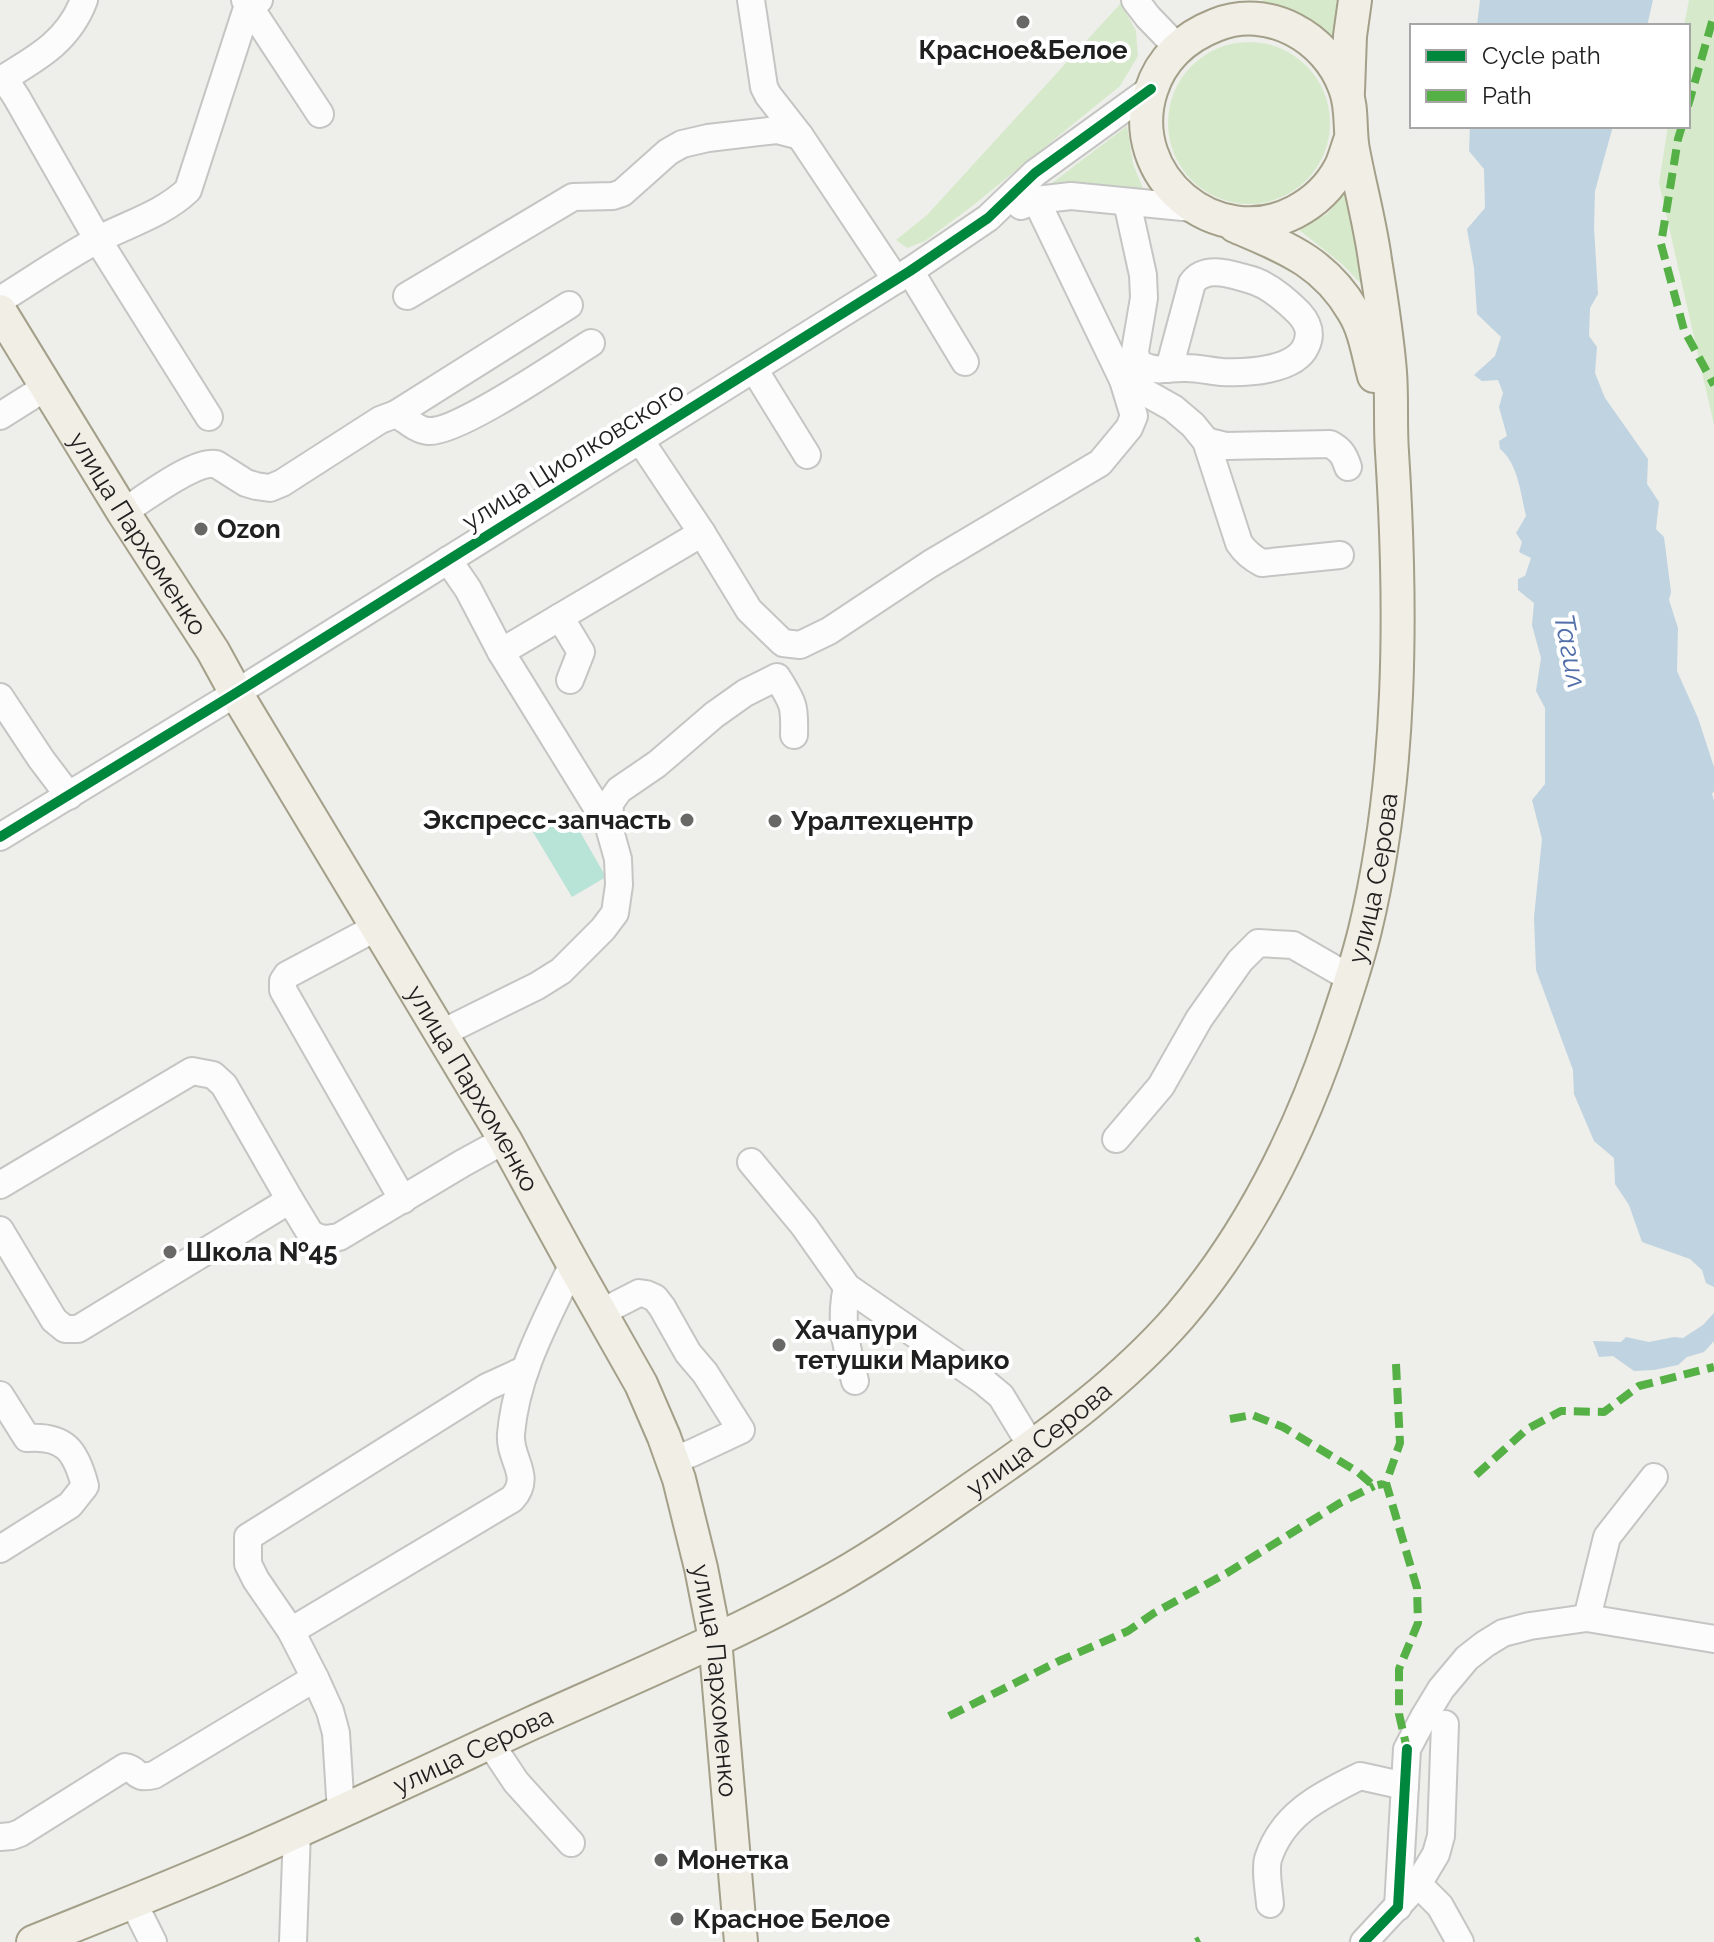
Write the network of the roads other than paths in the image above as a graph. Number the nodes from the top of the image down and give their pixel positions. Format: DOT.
graph roads {
  1 [pos="84,0"];
  2 [pos="751,0"];
  3 [pos="1135,0"];
  4 [pos="1355,0"];
  5 [pos="251,2"];
  6 [pos="1230,11"];
  7 [pos="1177,47"];
  8 [pos="2,79"];
  9 [pos="1151,89"];
  10 [pos="1348,94"];
  11 [pos="320,114"];
  12 [pos="800,136"];
  13 [pos="1351,138"];
  14 [pos="1036,200"];
  15 [pos="1127,202"];
  16 [pos="1193,208"];
  17 [pos="988,218"];
  18 [pos="1224,221"];
  19 [pos="98,240"];
  20 [pos="903,276"];
  21 [pos="407,296"];
  22 [pos="0,300"];
  23 [pos="569,305"];
  24 [pos="0,311"];
  25 [pos="591,343"];
  26 [pos="965,362"];
  27 [pos="754,369"];
  28 [pos="1169,369"];
  29 [pos="1123,380"];
  30 [pos="46,387"];
  31 [pos="396,414"];
  32 [pos="0,416"];
  33 [pos="209,417"];
  34 [pos="1390,424"];
  35 [pos="640,440"];
  36 [pos="1206,441"];
  37 [pos="807,455"];
  38 [pos="1348,467"];
  39 [pos="123,512"];
  40 [pos="702,533"];
  41 [pos="1340,555"];
  42 [pos="448,560"];
  43 [pos="560,617"];
  44 [pos="783,643"];
  45 [pos="501,652"];
  46 [pos="777,677"];
  47 [pos="570,680"];
  48 [pos="236,693"];
  49 [pos="0,697"];
  50 [pos="794,735"];
  51 [pos="69,796"];
  52 [pos="609,827"];
  53 [pos="0,837"];
  54 [pos="377,927"];
  55 [pos="1352,979"];
  56 [pos="442,1033"];
  57 [pos="1116,1139"];
  58 [pos="505,1140"];
  59 [pos="751,1162"];
  60 [pos="0,1185"];
  61 [pos="290,1200"];
  62 [pos="403,1200"];
  63 [pos="0,1230"];
  64 [pos="573,1264"];
  65 [pos="847,1287"];
  66 [pos="600,1313"];
  67 [pos="524,1370"];
  68 [pos="855,1381"];
  69 [pos="0,1395"];
  70 [pos="1032,1447"];
  71 [pos="673,1460"];
  72 [pos="1654,1477"];
  73 [pos="0,1549"];
  74 [pos="1587,1618"];
  75 [pos="291,1631"];
  76 [pos="715,1639"];
  77 [pos="1714,1639"];
  78 [pos="315,1678"];
  79 [pos="1445,1724"];
  80 [pos="490,1743"];
  81 [pos="1405,1786"];
  82 [pos="341,1812"];
  83 [pos="297,1831"];
  84 [pos="0,1837"];
  85 [pos="571,1843"];
  86 [pos="1418,1884"];
  87 [pos="133,1902"];
  88 [pos="1270,1904"];
  89 [pos="1398,1907"];
  90 [pos="33,1942"];
  91 [pos="153,1942"];
  92 [pos="293,1942"];
  93 [pos="741,1942"];
  94 [pos="1364,1942"];
  95 [pos="1460,1942"];
  1 -- 8 [label="street"];
  2 -- 12 [label="street"];
  3 -- 7 [label="street"];
  4 -- 10 [label="main road"];
  5 -- 11 [label="street"];
  5 -- 19 [label="street"];
  6 -- 7 [label="main road"];
  6 -- 10 [label="main road"];
  7 -- 9 [label="main road"];
  8 -- 19 [label="street"];
  9 -- 16 [label="main road"];
  9 -- 17 [label="street, улица Циолковского"];
  10 -- 13 [label="main road"];
  12 -- 20 [label="street"];
  12 -- 21 [label="street"];
  13 -- 18 [label="main road"];
  13 -- 34 [label="main road, улица Серова"];
  14 -- 15 [label="street, улица Циолковского"];
  14 -- 17 [label="street, улица Циолковского"];
  14 -- 29 [label="street"];
  15 -- 16 [label="street, улица Циолковского"];
  15 -- 28 [label="street"];
  16 -- 18 [label="main road"];
  17 -- 20 [label="street, улица Циолковского"];
  18 -- 34 [label="main road, улица Серова"];
  19 -- 22 [label="street"];
  19 -- 33 [label="street"];
  20 -- 26 [label="street"];
  20 -- 27 [label="street, улица Циолковского"];
  23 -- 31 [label="street"];
  24 -- 30 [label="main road, улица Пархоменко"];
  25 -- 31 [label="street"];
  27 -- 35 [label="street, улица Циолковского"];
  27 -- 37 [label="street"];
  28 -- 28 [label="street"];
  29 -- 36 [label="street"];
  29 -- 44 [label="street"];
  30 -- 32 [label="street"];
  30 -- 39 [label="main road, улица Пархоменко"];
  31 -- 39 [label="street"];
  34 -- 55 [label="main road, улица Серова"];
  35 -- 40 [label="street"];
  35 -- 42 [label="street, улица Циолковского"];
  36 -- 38 [label="street"];
  36 -- 41 [label="street"];
  39 -- 48 [label="main road, улица Пархоменко"];
  40 -- 43 [label="street"];
  40 -- 44 [label="street"];
  42 -- 45 [label="street"];
  42 -- 48 [label="street, улица Циолковского"];
  43 -- 45 [label="street"];
  43 -- 47 [label="street"];
  44 -- 46 [label="street"];
  45 -- 52 [label="street"];
  46 -- 50 [label="street"];
  46 -- 52 [label="street"];
  48 -- 51 [label="street, улица Циолковского"];
  48 -- 54 [label="main road, улица Пархоменко"];
  49 -- 51 [label="street"];
  51 -- 53 [label="street, улица Циолковского"];
  52 -- 56 [label="street"];
  54 -- 56 [label="main road, улица Пархоменко"];
  54 -- 62 [label="street"];
  55 -- 57 [label="street"];
  55 -- 70 [label="main road, улица Серова"];
  56 -- 58 [label="main road, улица Пархоменко"];
  58 -- 62 [label="street"];
  58 -- 64 [label="main road, улица Пархоменко"];
  59 -- 65 [label="street"];
  60 -- 61 [label="street"];
  61 -- 62 [label="street"];
  61 -- 63 [label="street"];
  64 -- 66 [label="main road, улица Пархоменко"];
  64 -- 67 [label="street"];
  65 -- 68 [label="street"];
  65 -- 70 [label="street"];
  66 -- 71 [label="main road, улица Пархоменко"];
  66 -- 71 [label="street"];
  67 -- 75 [label="street"];
  67 -- 75 [label="street"];
  69 -- 73 [label="street"];
  70 -- 76 [label="main road, улица Серова"];
  71 -- 76 [label="main road, улица Пархоменко"];
  72 -- 74 [label="street"];
  74 -- 77 [label="street"];
  74 -- 81 [label="street"];
  75 -- 78 [label="street"];
  76 -- 80 [label="main road, улица Серова"];
  76 -- 93 [label="main road, улица Пархоменко"];
  78 -- 82 [label="street"];
  78 -- 84 [label="street"];
  79 -- 86 [label="street"];
  80 -- 82 [label="main road, улица Серова"];
  80 -- 85 [label="street"];
  81 -- 88 [label="street"];
  81 -- 89 [label="street"];
  82 -- 83 [label="main road, улица Серова"];
  83 -- 87 [label="main road, улица Серова"];
  83 -- 92 [label="street"];
  86 -- 89 [label="street"];
  86 -- 95 [label="street"];
  87 -- 90 [label="main road, улица Серова"];
  87 -- 91 [label="street"];
  89 -- 94 [label="street"];
}
